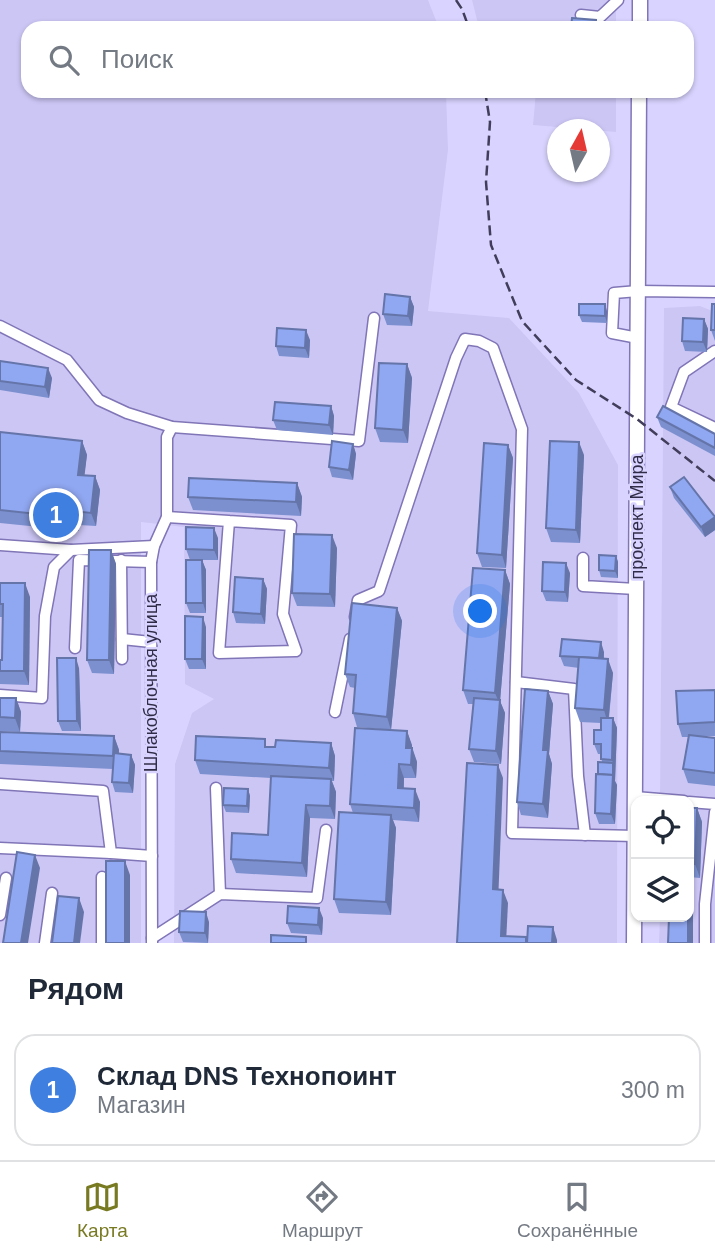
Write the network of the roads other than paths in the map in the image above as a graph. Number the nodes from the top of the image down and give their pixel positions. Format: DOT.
graph roads {
  1 [pos="618,0"];
  2 [pos="640,0"];
  3 [pos="581,15"];
  4 [pos="640,21"];
  5 [pos="639,98"];
  6 [pos="638,291"];
  7 [pos="715,292"];
  8 [pos="374,318"];
  9 [pos="0,326"];
  10 [pos="638,338"];
  11 [pos="715,351"];
  12 [pos="172,427"];
  13 [pos="715,428"];
  14 [pos="167,517"];
  15 [pos="229,521"];
  16 [pos="0,545"];
  17 [pos="154,546"];
  18 [pos="71,550"];
  19 [pos="583,558"];
  20 [pos="121,560"];
  21 [pos="150,562"];
  22 [pos="636,589"];
  23 [pos="122,639"];
  24 [pos="151,642"];
  25 [pos="75,648"];
  26 [pos="122,659"];
  27 [pos="516,681"];
  28 [pos="0,695"];
  29 [pos="335,712"];
  30 [pos="0,784"];
  31 [pos="216,788"];
  32 [pos="635,796"];
  33 [pos="694,802"];
  34 [pos="715,804"];
  35 [pos="715,812"];
  36 [pos="326,830"];
  37 [pos="585,835"];
  38 [pos="631,836"];
  39 [pos="0,848"];
  40 [pos="111,853"];
  41 [pos="152,856"];
  42 [pos="635,859"];
  43 [pos="102,877"];
  44 [pos="6,878"];
  45 [pos="52,893"];
  46 [pos="220,894"];
  47 [pos="0,915"];
  48 [pos="152,941"];
  49 [pos="45,943"];
  50 [pos="102,943"];
  51 [pos="634,943"];
  52 [pos="705,943"];
  1 -- 3 [label="street"];
  2 -- 4 [label="main road"];
  5 -- 6 [label="main road, проспект Мира"];
  6 -- 7 [label="street"];
  6 -- 10 [label="main road, проспект Мира"];
  6 -- 10 [label="street"];
  8 -- 12 [label="street"];
  9 -- 12 [label="street"];
  10 -- 22 [label="main road, проспект Мира"];
  11 -- 13 [label="street"];
  12 -- 14 [label="street, Шлакоблочная улица"];
  14 -- 15 [label="street"];
  14 -- 17 [label="street, Шлакоблочная улица"];
  15 -- 15 [label="street"];
  16 -- 18 [label="street"];
  17 -- 18 [label="street"];
  17 -- 21 [label="street, Шлакоблочная улица"];
  18 -- 28 [label="street"];
  19 -- 22 [label="street"];
  20 -- 21 [label="street"];
  20 -- 23 [label="street"];
  20 -- 25 [label="street"];
  21 -- 24 [label="street, Шлакоблочная улица"];
  22 -- 32 [label="main road, проспект Мира"];
  23 -- 24 [label="street"];
  23 -- 26 [label="street"];
  24 -- 41 [label="street, Шлакоблочная улица"];
  27 -- 29 [label="street"];
  27 -- 37 [label="street"];
  27 -- 37 [label="street"];
  30 -- 40 [label="street"];
  31 -- 46 [label="street"];
  33 -- 34 [label="street"];
  35 -- 52 [label="street"];
  36 -- 46 [label="street"];
  37 -- 38 [label="street"];
  39 -- 40 [label="street"];
  40 -- 41 [label="street"];
  41 -- 48 [label="street, Шлакоблочная улица"];
  42 -- 51 [label="main road, проспект Мира"];
  43 -- 50 [label="street"];
  44 -- 47 [label="street"];
  45 -- 49 [label="street"];
  46 -- 48 [label="street"];
}
